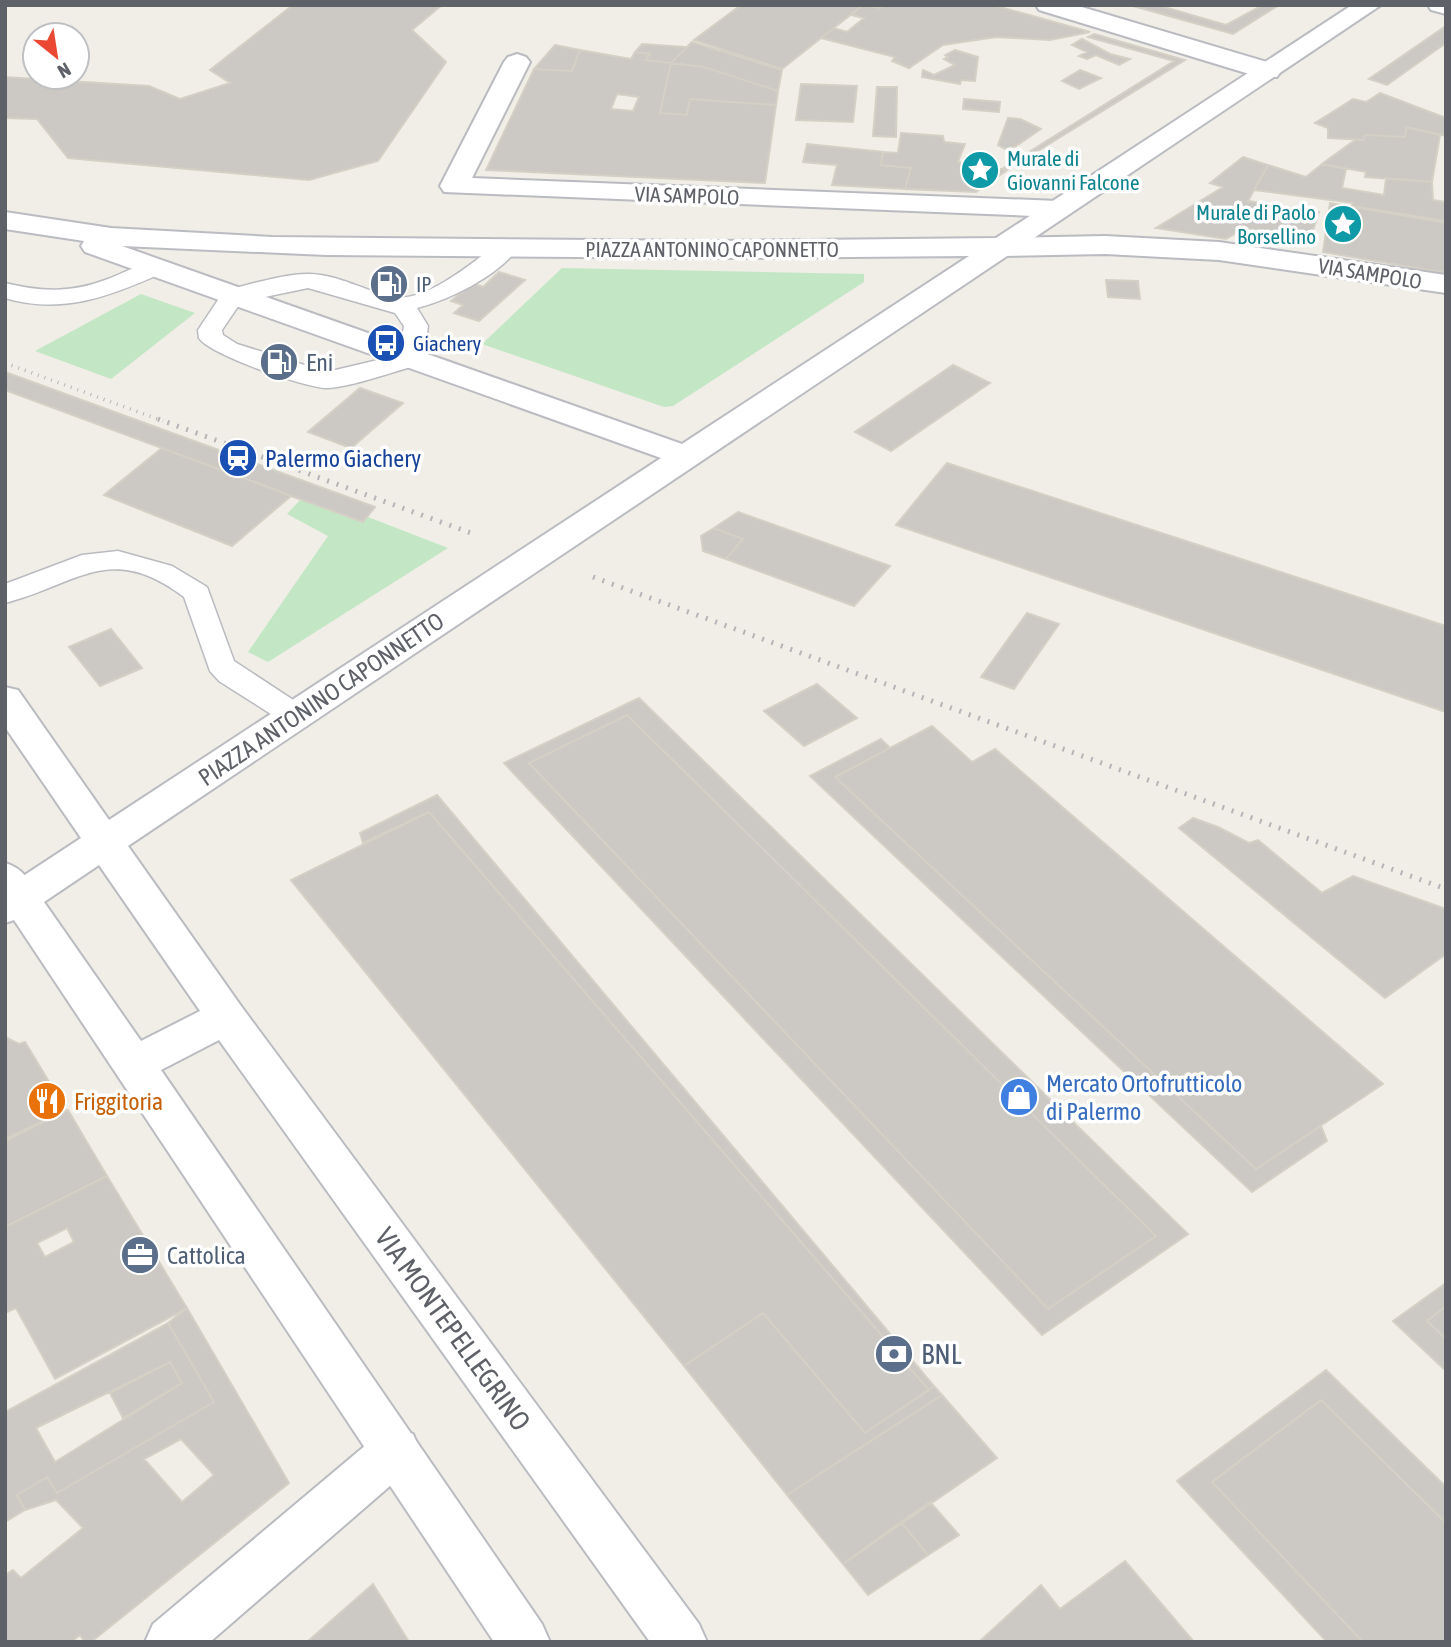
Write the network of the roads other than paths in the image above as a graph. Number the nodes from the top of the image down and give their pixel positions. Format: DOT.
graph roads {
  1 [pos="1048,5"];
  2 [pos="1369,5"];
  3 [pos="1440,5"];
  4 [pos="1446,7"];
  5 [pos="517,62"];
  6 [pos="1268,71"];
  7 [pos="1058,209"];
  8 [pos="5,220"];
  9 [pos="46,228"];
  10 [pos="5,229"];
  11 [pos="1000,247"];
  12 [pos="506,248"];
  13 [pos="154,268"];
  14 [pos="1446,284"];
  15 [pos="5,290"];
  16 [pos="233,296"];
  17 [pos="394,305"];
  18 [pos="412,359"];
  19 [pos="685,456"];
  20 [pos="5,594"];
  21 [pos="5,699"];
  22 [pos="296,716"];
  23 [pos="103,844"];
  24 [pos="10,895"];
  25 [pos="226,1017"];
  26 [pos="134,1064"];
  27 [pos="396,1450"];
  28 [pos="171,1642"];
  29 [pos="524,1642"];
  30 [pos="681,1642"];
  1 -- 6 [label="street"];
  2 -- 6 [label="street"];
  3 -- 4 [label="street"];
  5 -- 7 [label="street, VIA SAMPOLO"];
  6 -- 7 [label="street"];
  7 -- 11 [label="street"];
  8 -- 9 [label="street, PIAZZA ANTONINO CAPONNETTO"];
  9 -- 10 [label="street, PIAZZA ANTONINO CAPONNETTO"];
  9 -- 12 [label="street, PIAZZA ANTONINO CAPONNETTO"];
  9 -- 13 [label="street, PIAZZA ANTONINO CAPONNETTO"];
  11 -- 12 [label="street, PIAZZA ANTONINO CAPONNETTO"];
  11 -- 14 [label="street, VIA SAMPOLO"];
  11 -- 19 [label="street, PIAZZA ANTONINO CAPONNETTO"];
  12 -- 17 [label="lane"];
  13 -- 15 [label="lane"];
  13 -- 16 [label="street, PIAZZA ANTONINO CAPONNETTO"];
  16 -- 17 [label="lane"];
  16 -- 18 [label="street, PIAZZA ANTONINO CAPONNETTO"];
  16 -- 18 [label="lane"];
  17 -- 18 [label="lane"];
  18 -- 19 [label="street, PIAZZA ANTONINO CAPONNETTO"];
  19 -- 22 [label="street, PIAZZA ANTONINO CAPONNETTO"];
  20 -- 22 [label="lane"];
  21 -- 23 [label="street"];
  22 -- 23 [label="street, PIAZZA ANTONINO CAPONNETTO"];
  23 -- 24 [label="street, PIAZZA ANTONINO CAPONNETTO"];
  23 -- 25 [label="street, VIA MONTEPELLEGRINO"];
  24 -- 26 [label="street"];
  25 -- 26 [label="street"];
  25 -- 30 [label="street, VIA MONTEPELLEGRINO"];
  26 -- 27 [label="street"];
  27 -- 28 [label="street"];
  27 -- 29 [label="street"];
}
